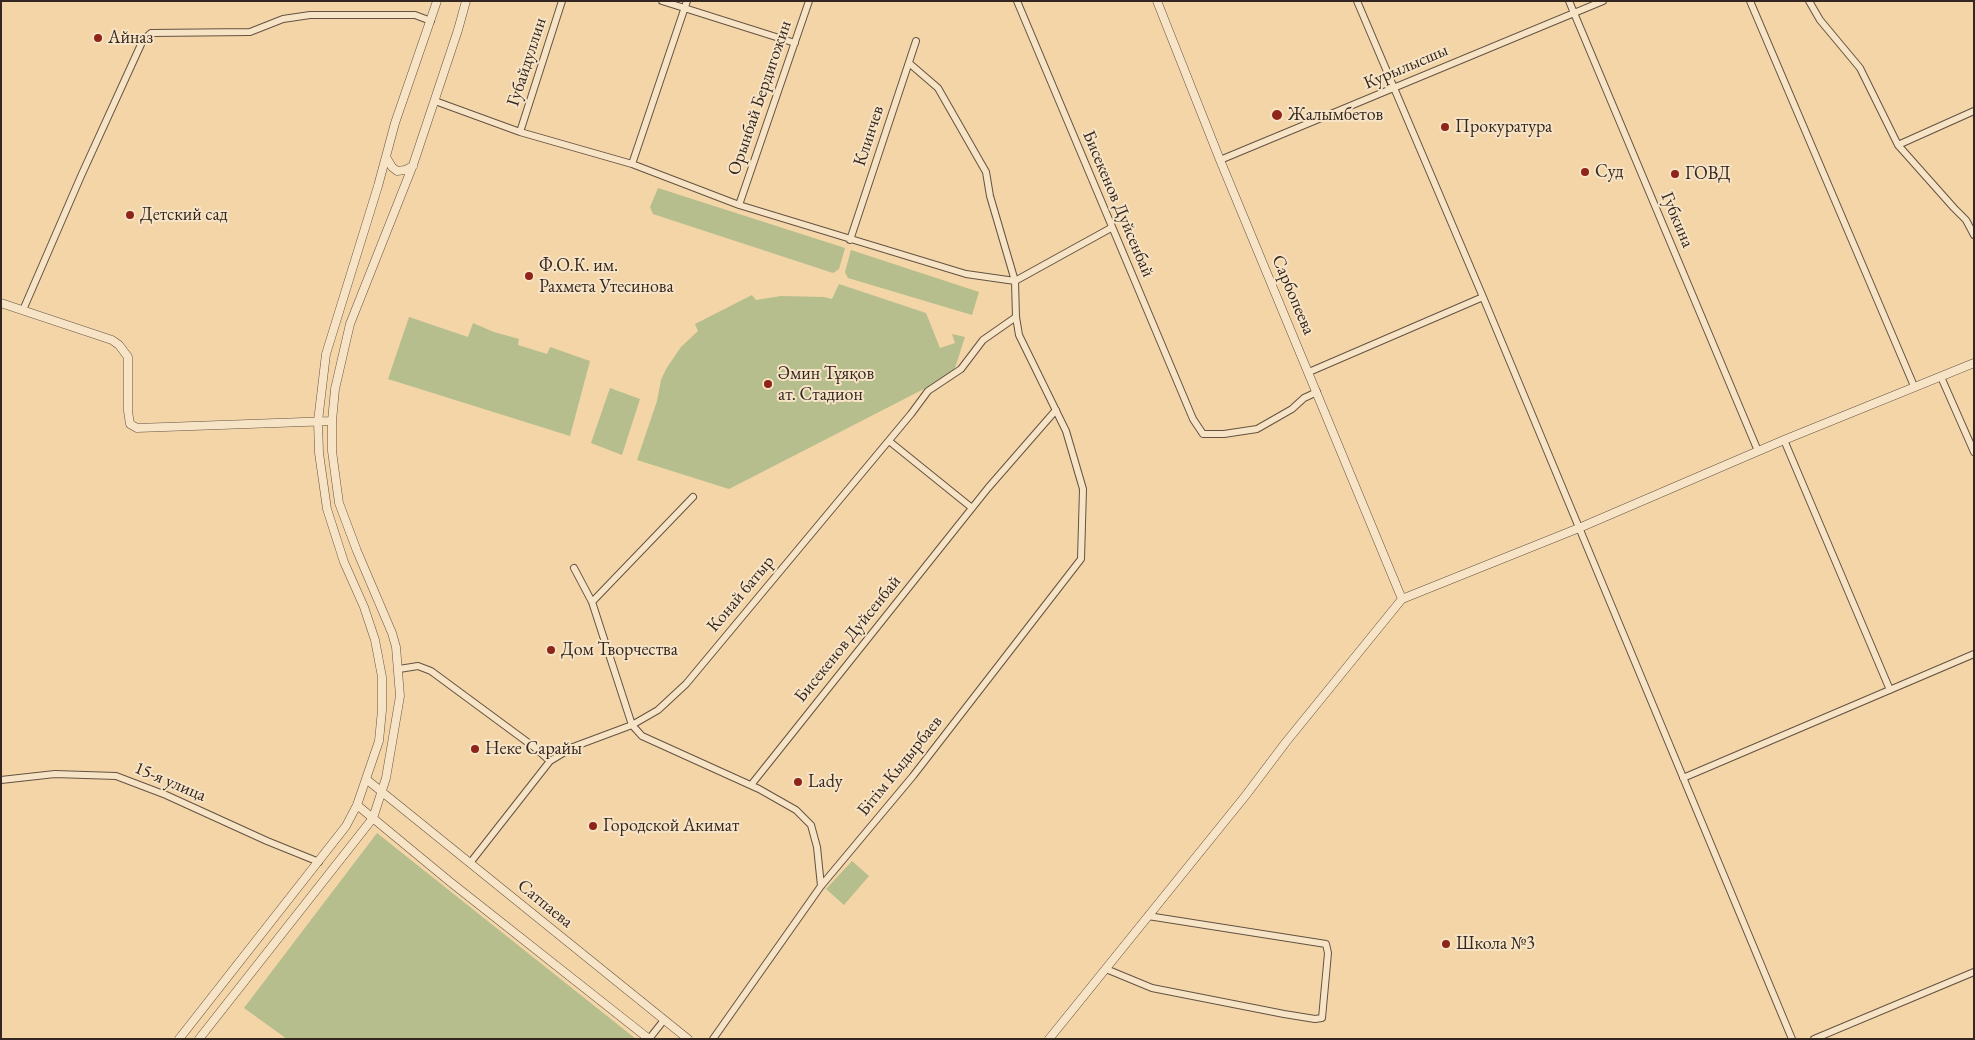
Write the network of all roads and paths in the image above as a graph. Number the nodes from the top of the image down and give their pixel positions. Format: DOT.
graph roads {
  1 [pos="437,1"];
  2 [pos="466,1"];
  3 [pos="562,1"];
  4 [pos="662,1"];
  5 [pos="809,1"];
  6 [pos="1017,1"];
  7 [pos="1157,1"];
  8 [pos="1357,1"];
  9 [pos="1569,1"];
  10 [pos="1603,1"];
  11 [pos="1750,1"];
  12 [pos="1809,1"];
  13 [pos="685,5"];
  14 [pos="1574,13"];
  15 [pos="431,21"];
  16 [pos="916,41"];
  17 [pos="796,43"];
  18 [pos="909,63"];
  19 [pos="1393,88"];
  20 [pos="435,101"];
  21 [pos="1974,111"];
  22 [pos="520,132"];
  23 [pos="1898,145"];
  24 [pos="386,157"];
  25 [pos="1220,160"];
  26 [pos="632,164"];
  27 [pos="413,165"];
  28 [pos="739,205"];
  29 [pos="1111,228"];
  30 [pos="1974,235"];
  31 [pos="850,240"];
  32 [pos="1015,281"];
  33 [pos="1483,297"];
  34 [pos="1,303"];
  35 [pos="23,310"];
  36 [pos="1016,317"];
  37 [pos="1974,363"];
  38 [pos="1309,372"];
  39 [pos="1941,376"];
  40 [pos="1914,386"];
  41 [pos="1317,392"];
  42 [pos="1056,410"];
  43 [pos="318,421"];
  44 [pos="332,421"];
  45 [pos="1784,440"];
  46 [pos="889,441"];
  47 [pos="1758,451"];
  48 [pos="1974,452"];
  49 [pos="692,497"];
  50 [pos="972,508"];
  51 [pos="1579,528"];
  52 [pos="574,568"];
  53 [pos="1402,599"];
  54 [pos="592,602"];
  55 [pos="1974,654"];
  56 [pos="399,669"];
  57 [pos="1890,690"];
  58 [pos="632,725"];
  59 [pos="550,761"];
  60 [pos="1682,778"];
  61 [pos="1,780"];
  62 [pos="366,780"];
  63 [pos="751,785"];
  64 [pos="383,792"];
  65 [pos="358,805"];
  66 [pos="373,818"];
  67 [pos="319,862"];
  68 [pos="470,863"];
  69 [pos="821,886"];
  70 [pos="1148,916"];
  71 [pos="1106,969"];
  72 [pos="1974,972"];
  73 [pos="664,1020"];
  74 [pos="179,1039"];
  75 [pos="200,1039"];
  76 [pos="649,1039"];
  77 [pos="688,1039"];
  78 [pos="713,1039"];
  79 [pos="1049,1039"];
  80 [pos="1792,1039"];
  81 [pos="1814,1039"];
  1 -- 15 [label="street"];
  2 -- 20 [label="street"];
  3 -- 22 [label="street, Губайдуллин"];
  4 -- 13 [label="street"];
  5 -- 17 [label="street, Орынбай Бердигожин"];
  6 -- 29 [label="street, Бисекенов Дуйсенбай"];
  7 -- 25 [label="street, Сарбопеева"];
  8 -- 19 [label="street"];
  9 -- 14 [label="street, Губкина"];
  10 -- 14 [label="street, Курылысшы"];
  11 -- 40 [label="street"];
  12 -- 23 [label="street"];
  13 -- 17 [label="street"];
  13 -- 26 [label="street"];
  14 -- 19 [label="street, Курылысшы"];
  14 -- 47 [label="street, Губкина"];
  15 -- 24 [label="street"];
  15 -- 35 [label="street"];
  16 -- 18 [label="street, Клинчев"];
  17 -- 28 [label="street, Орынбай Бердигожин"];
  18 -- 31 [label="street, Клинчев"];
  18 -- 32 [label="street, Бiтiм Кыдырбаев"];
  19 -- 25 [label="street, Курылысшы"];
  19 -- 33 [label="street"];
  20 -- 22 [label="street"];
  20 -- 27 [label="street"];
  21 -- 23 [label="street"];
  22 -- 26 [label="street"];
  23 -- 30 [label="street"];
  24 -- 27 [label="street"];
  24 -- 43 [label="street"];
  25 -- 38 [label="street, Сарбопеева"];
  26 -- 28 [label="street"];
  27 -- 44 [label="street"];
  28 -- 31 [label="street"];
  29 -- 32 [label="street"];
  29 -- 41 [label="street, Бисекенов Дуйсенбай"];
  31 -- 32 [label="street"];
  32 -- 36 [label="street, Бiтiм Кыдырбаев"];
  33 -- 38 [label="street"];
  33 -- 51 [label="street"];
  34 -- 35 [label="street"];
  35 -- 43 [label="street"];
  36 -- 42 [label="street, Бiтiм Кыдырбаев"];
  36 -- 46 [label="street, Конай батыр"];
  37 -- 39 [label="street"];
  38 -- 41 [label="street, Сарбопеева"];
  39 -- 40 [label="street"];
  39 -- 48 [label="street"];
  40 -- 45 [label="street"];
  41 -- 53 [label="street, Сарбопеева"];
  42 -- 50 [label="street, Бисекенов Дуйсенбай"];
  42 -- 69 [label="street, Бiтiм Кыдырбаев"];
  43 -- 44 [label="street"];
  43 -- 62 [label="street"];
  44 -- 56 [label="street"];
  45 -- 47 [label="street"];
  45 -- 57 [label="street"];
  46 -- 50 [label="street"];
  46 -- 58 [label="street, Конай батыр"];
  47 -- 51 [label="street"];
  49 -- 54 [label="street"];
  50 -- 63 [label="street, Бисекенов Дуйсенбай"];
  51 -- 53 [label="street"];
  51 -- 60 [label="street"];
  52 -- 54 [label="street"];
  53 -- 70 [label="street"];
  54 -- 58 [label="street"];
  55 -- 57 [label="street"];
  56 -- 59 [label="street"];
  56 -- 64 [label="street"];
  57 -- 60 [label="street"];
  58 -- 59 [label="street, Конай батыр"];
  58 -- 63 [label="street"];
  59 -- 68 [label="street, Конай батыр"];
  60 -- 80 [label="street"];
  61 -- 67 [label="street, 15-я улица"];
  62 -- 64 [label="street, Сатпаева"];
  62 -- 65 [label="street"];
  63 -- 69 [label="street"];
  64 -- 66 [label="street"];
  64 -- 68 [label="street, Сатпаева"];
  65 -- 66 [label="street"];
  65 -- 67 [label="street"];
  66 -- 75 [label="street"];
  66 -- 76 [label="street"];
  67 -- 74 [label="street"];
  68 -- 73 [label="street, Сатпаева"];
  69 -- 78 [label="street, Бiтiм Кыдырбаев"];
  70 -- 71 [label="street"];
  70 -- 71 [label="street"];
  71 -- 79 [label="street"];
  72 -- 81 [label="street"];
  73 -- 76 [label="street"];
  73 -- 77 [label="street, Сатпаева"];
}
